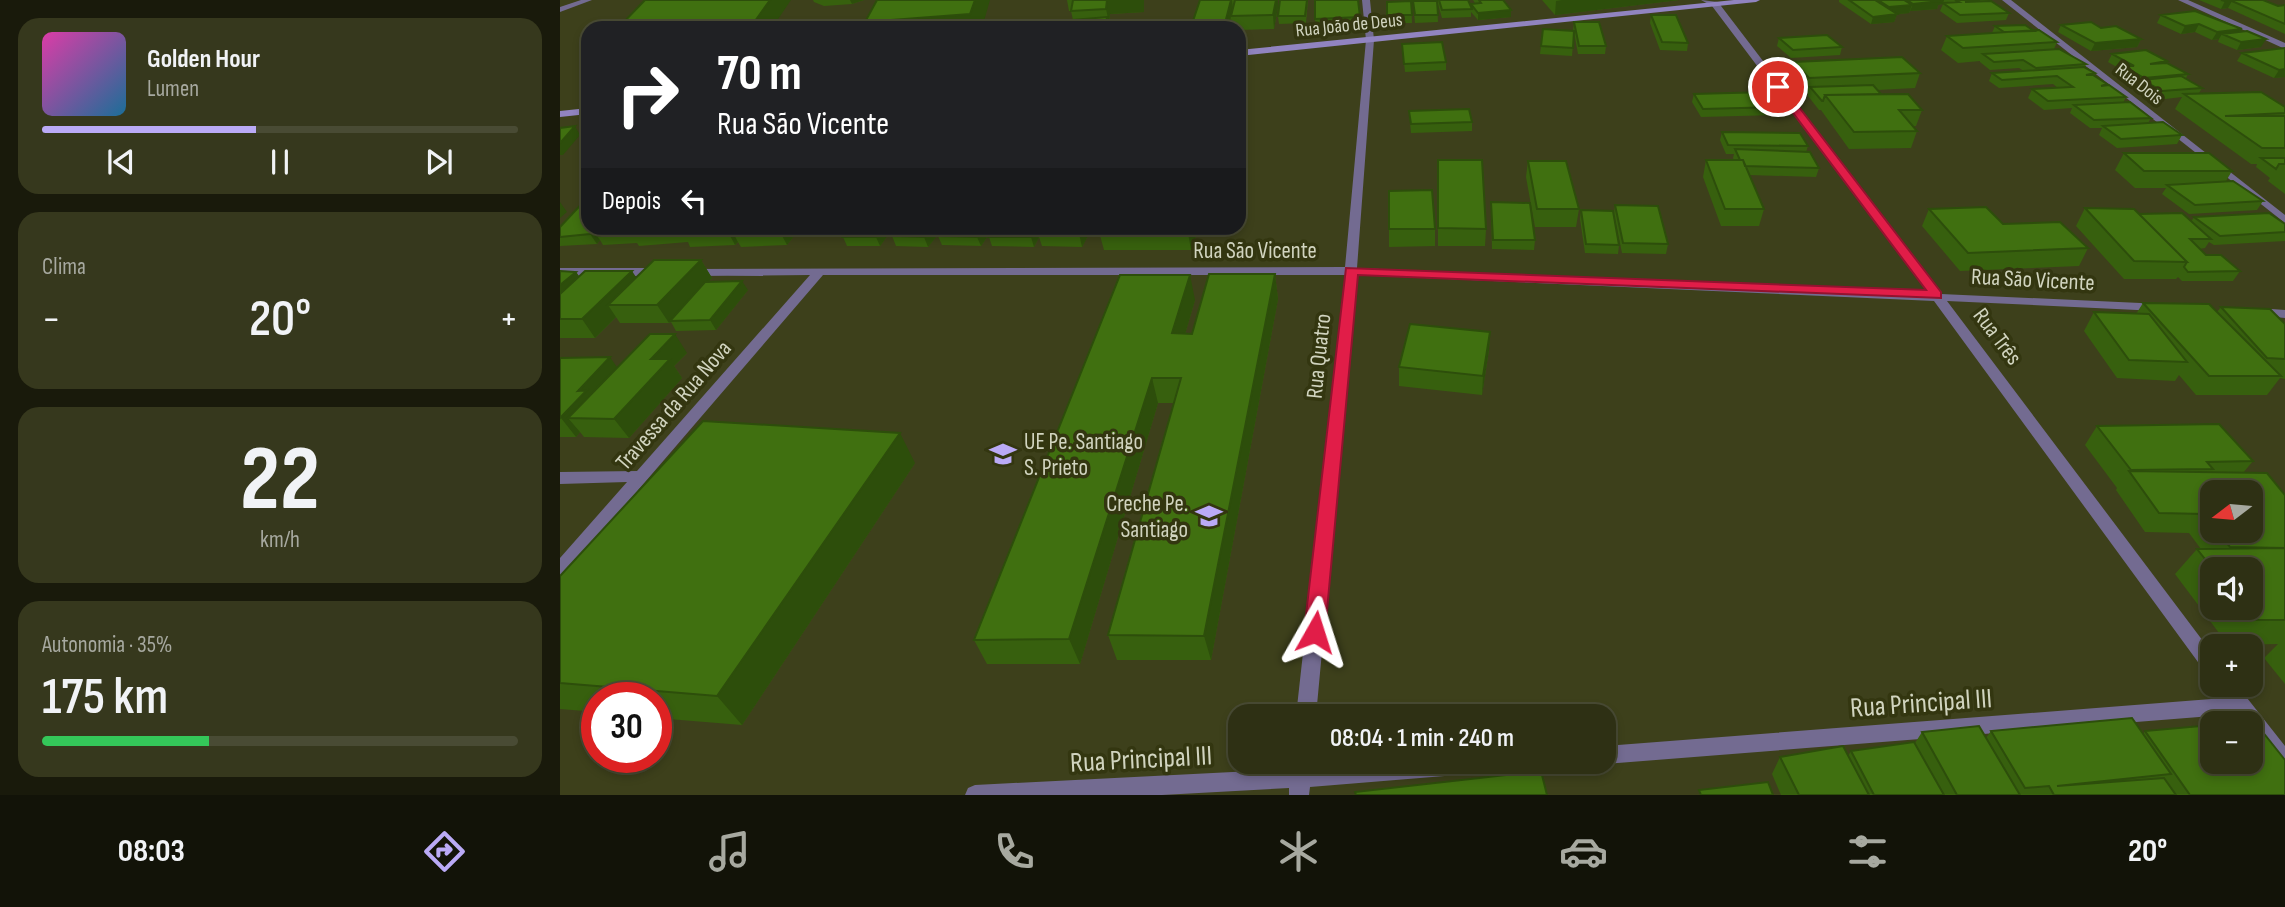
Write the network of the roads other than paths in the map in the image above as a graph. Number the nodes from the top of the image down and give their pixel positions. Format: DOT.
graph roads {
  1 [pos="588,0"];
  2 [pos="1366,0"];
  3 [pos="1756,0"];
  4 [pos="2006,0"];
  5 [pos="2182,0"];
  6 [pos="1710,2"];
  7 [pos="560,10"];
  8 [pos="1370,40"];
  9 [pos="2285,46"];
  10 [pos="1246,52"];
  11 [pos="581,112"];
  12 [pos="560,114"];
  13 [pos="2285,220"];
  14 [pos="820,271"];
  15 [pos="1351,271"];
  16 [pos="560,272"];
  17 [pos="669,272"];
  18 [pos="683,272"];
  19 [pos="1936,295"];
  20 [pos="2174,308"];
  21 [pos="2243,312"];
  22 [pos="2285,314"];
  23 [pos="641,476"];
  24 [pos="560,478"];
  25 [pos="560,569"];
  26 [pos="2200,651"];
  27 [pos="2235,697"];
  28 [pos="1307,704"];
  29 [pos="2241,705"];
  30 [pos="1616,754"];
  31 [pos="2285,761"];
  32 [pos="1351,774"];
  33 [pos="1300,778"];
  34 [pos="975,795"];
  1 -- 7 [label="street"];
  2 -- 8 [label="street, Rua Quatro"];
  3 -- 6 [label="street, Rua João de Deus"];
  4 -- 13 [label="street, Rua Dois"];
  5 -- 9 [label="street"];
  6 -- 8 [label="street, Rua João de Deus"];
  6 -- 19 [label="street, Rua Três"];
  8 -- 10 [label="street, Rua João de Deus"];
  8 -- 15 [label="street, Rua Quatro"];
  11 -- 12 [label="street"];
  14 -- 15 [label="street, Rua São Vicente"];
  14 -- 18 [label="street, Rua São Vicente"];
  14 -- 23 [label="street, Travessa da Rua Nova"];
  15 -- 19 [label="street, Rua São Vicente"];
  15 -- 28 [label="street, Rua Quatro"];
  16 -- 17 [label="street"];
  19 -- 20 [label="street, Rua São Vicente"];
  19 -- 26 [label="street, Rua Três"];
  21 -- 22 [label="street"];
  23 -- 24 [label="street"];
  23 -- 25 [label="street, Travessa da Rua Nova"];
  27 -- 29 [label="street"];
  29 -- 30 [label="street, Rua Principal III"];
  29 -- 31 [label="street"];
  32 -- 33 [label="street, Rua Principal III"];
  33 -- 34 [label="street, Rua Principal III"];
}
